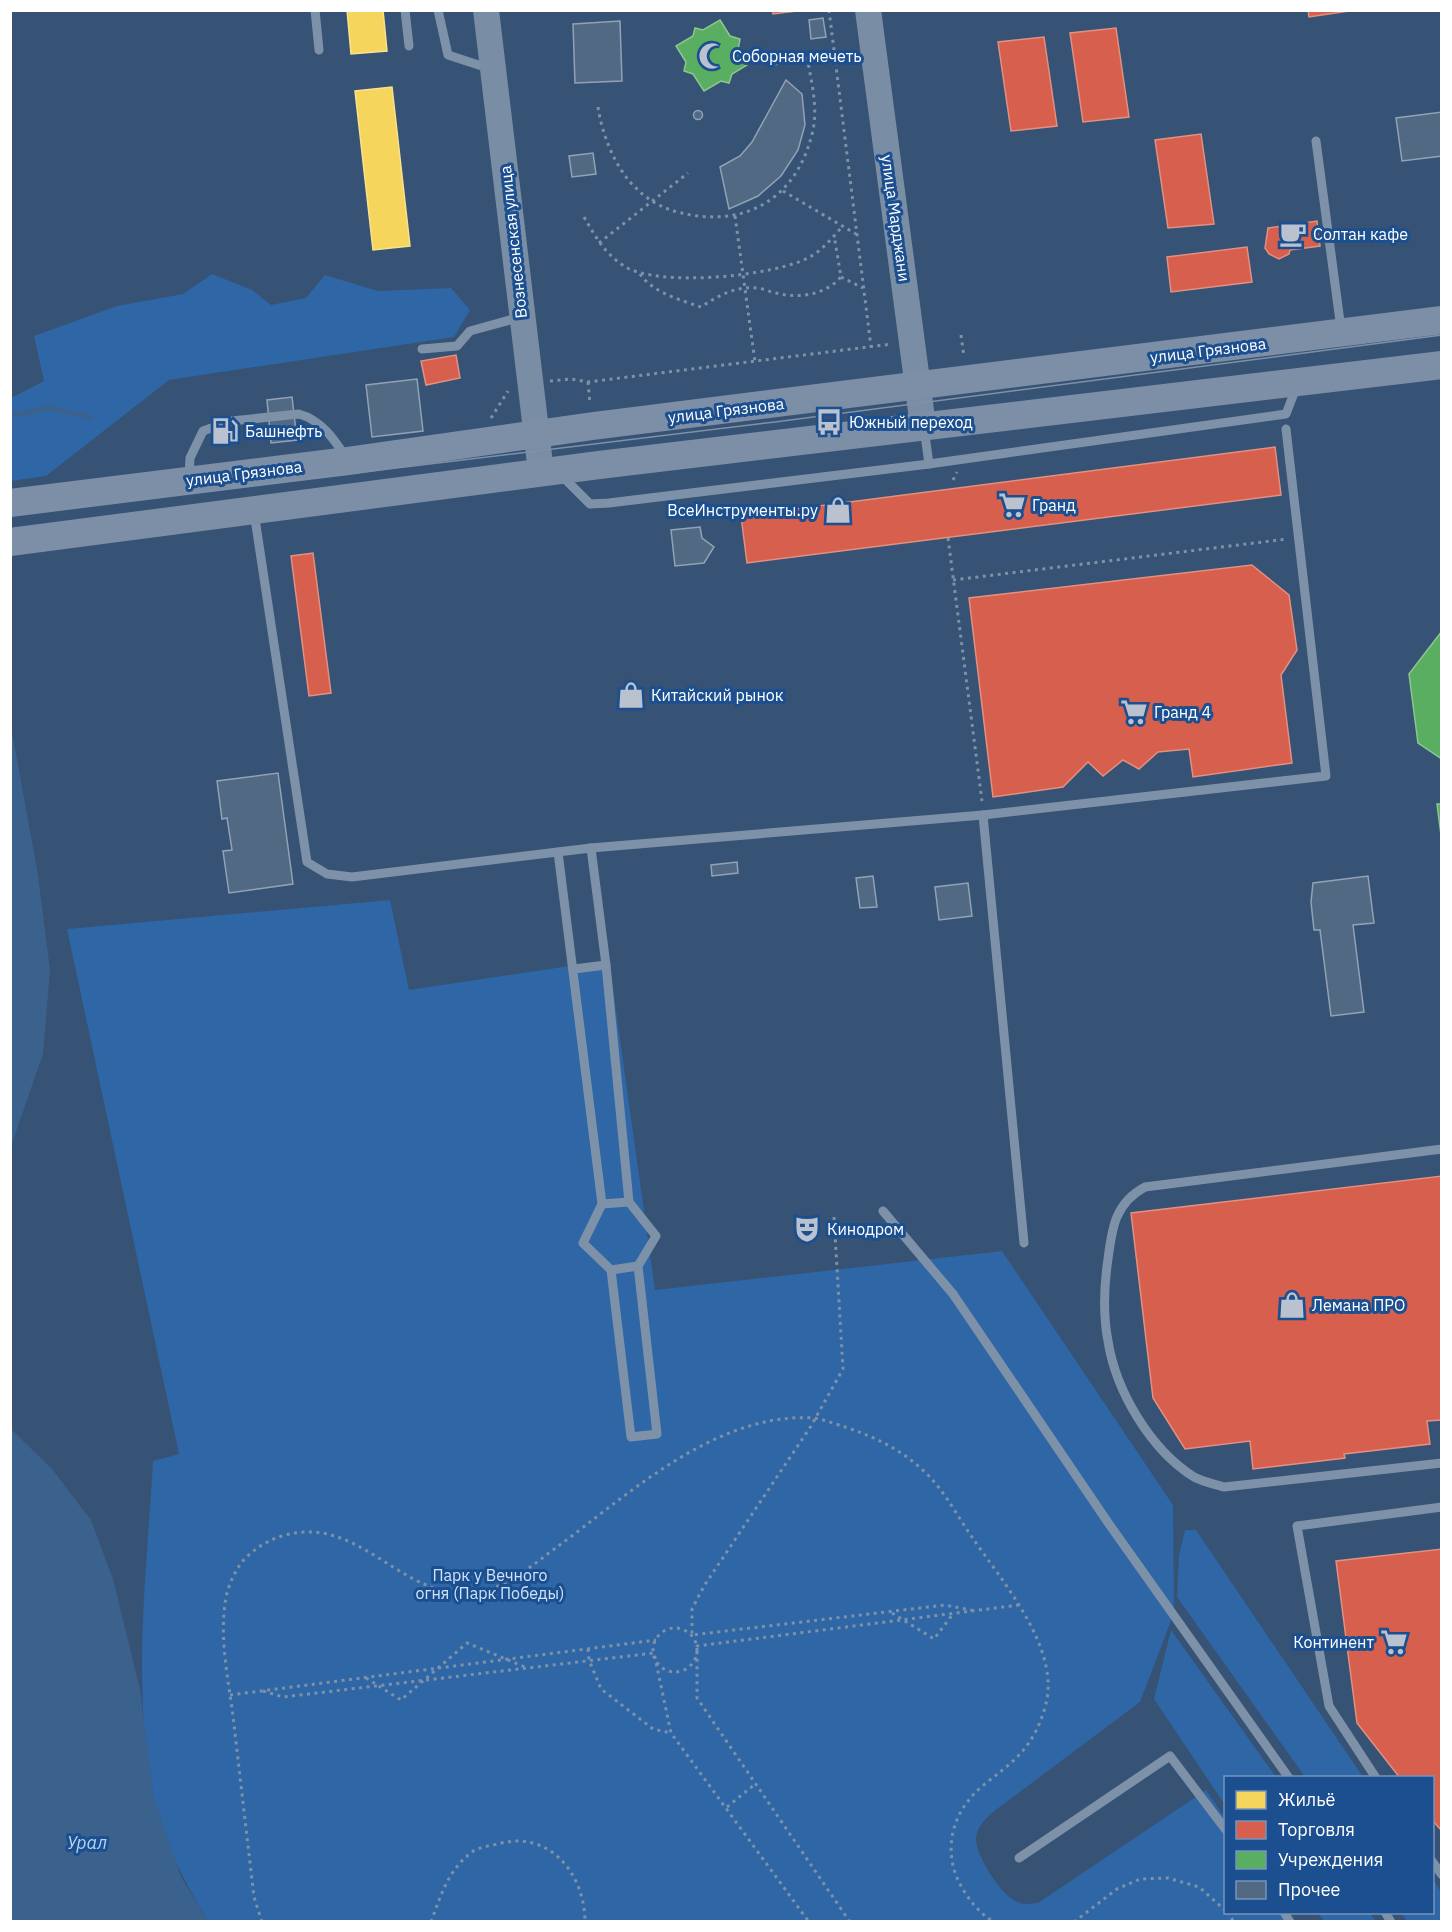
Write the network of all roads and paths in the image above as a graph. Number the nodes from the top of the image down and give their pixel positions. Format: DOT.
graph roads {
  1 [pos="315,10"];
  2 [pos="405,10"];
  3 [pos="438,10"];
  4 [pos="486,10"];
  5 [pos="829,10"];
  6 [pos="868,10"];
  7 [pos="410,46"];
  8 [pos="319,50"];
  9 [pos="834,53"];
  10 [pos="807,57"];
  11 [pos="775,64"];
  12 [pos="493,69"];
  13 [pos="598,107"];
  14 [pos="1317,141"];
  15 [pos="688,173"];
  16 [pos="783,190"];
  17 [pos="653,202"];
  18 [pos="735,216"];
  19 [pos="584,217"];
  20 [pos="842,227"];
  21 [pos="834,235"];
  22 [pos="856,235"];
  23 [pos="599,243"];
  24 [pos="743,273"];
  25 [pos="639,274"];
  26 [pos="841,277"];
  27 [pos="863,288"];
  28 [pos="745,289"];
  29 [pos="521,318"];
  30 [pos="1442,320"];
  31 [pos="1341,334"];
  32 [pos="961,335"];
  33 [pos="900,343"];
  34 [pos="871,347"];
  35 [pos="422,349"];
  36 [pos="964,358"];
  37 [pos="755,362"];
  38 [pos="1442,365"];
  39 [pos="1299,380"];
  40 [pos="542,382"];
  41 [pos="588,382"];
  42 [pos="918,386"];
  43 [pos="591,412"];
  44 [pos="923,426"];
  45 [pos="1286,429"];
  46 [pos="535,433"];
  47 [pos="348,461"];
  48 [pos="929,464"];
  49 [pos="548,471"];
  50 [pos="188,480"];
  51 [pos="10,503"];
  52 [pos="254,510"];
  53 [pos="948,538"];
  54 [pos="1298,538"];
  55 [pos="10,542"];
  56 [pos="953,580"];
  57 [pos="983,815"];
  58 [pos="591,848"];
  59 [pos="558,852"];
  60 [pos="606,965"];
  61 [pos="574,969"];
  62 [pos="1442,1149"];
  63 [pos="630,1202"];
  64 [pos="602,1204"];
  65 [pos="883,1211"];
  66 [pos="834,1217"];
  67 [pos="1024,1243"];
  68 [pos="638,1266"];
  69 [pos="611,1270"];
  70 [pos="816,1418"];
  71 [pos="1442,1463"];
  72 [pos="1442,1507"];
  73 [pos="1019,1605"];
  74 [pos="976,1611"];
  75 [pos="891,1612"];
  76 [pos="953,1614"];
  77 [pos="904,1620"];
  78 [pos="692,1635"];
  79 [pos="656,1640"];
  80 [pos="697,1646"];
  81 [pos="588,1649"];
  82 [pos="654,1653"];
  83 [pos="508,1659"];
  84 [pos="589,1660"];
  85 [pos="527,1667"];
  86 [pos="436,1668"];
  87 [pos="366,1678"];
  88 [pos="422,1680"];
  89 [pos="380,1685"];
  90 [pos="262,1690"];
  91 [pos="230,1695"];
  92 [pos="671,1733"];
  93 [pos="1288,1776"];
  94 [pos="1375,1776"];
  95 [pos="754,1785"];
  96 [pos="727,1807"];
  97 [pos="1224,1827"];
  98 [pos="1019,1857"];
  99 [pos="1224,1910"];
  100 [pos="262,1922"];
  101 [pos="431,1922"];
  102 [pos="585,1922"];
  103 [pos="809,1922"];
  104 [pos="850,1922"];
  105 [pos="994,1922"];
  106 [pos="1074,1922"];
  1 -- 8 [label="lane"];
  2 -- 7 [label="lane"];
  3 -- 12 [label="lane"];
  4 -- 12 [label="street, Вознесенская улица"];
  5 -- 9 [label="path"];
  6 -- 42 [label="street, улица Марджани"];
  9 -- 10 [label="path"];
  9 -- 22 [label="path"];
  10 -- 11 [label="path"];
  10 -- 16 [label="path"];
  12 -- 29 [label="street, Вознесенская улица"];
  13 -- 17 [label="path"];
  14 -- 31 [label="lane"];
  15 -- 17 [label="path"];
  16 -- 18 [label="path"];
  16 -- 20 [label="path"];
  17 -- 18 [label="path"];
  17 -- 23 [label="path"];
  18 -- 24 [label="path"];
  19 -- 23 [label="path"];
  20 -- 21 [label="path"];
  20 -- 22 [label="path"];
  21 -- 24 [label="path"];
  21 -- 26 [label="path"];
  22 -- 27 [label="path"];
  23 -- 25 [label="path"];
  24 -- 25 [label="path"];
  24 -- 28 [label="path"];
  25 -- 28 [label="path"];
  26 -- 27 [label="path"];
  26 -- 28 [label="path"];
  27 -- 34 [label="path"];
  28 -- 37 [label="path"];
  29 -- 35 [label="lane"];
  29 -- 46 [label="street, Вознесенская улица"];
  30 -- 31 [label="main road, улица Грязнова"];
  31 -- 42 [label="main road, улица Грязнова"];
  32 -- 36 [label="path"];
  33 -- 34 [label="path"];
  34 -- 37 [label="path"];
  37 -- 41 [label="path"];
  38 -- 39 [label="main road"];
  39 -- 44 [label="main road"];
  39 -- 48 [label="lane"];
  40 -- 41 [label="path"];
  41 -- 43 [label="path"];
  42 -- 44 [label="street, улица Марджани"];
  42 -- 46 [label="main road, улица Грязнова"];
  44 -- 48 [label="lane"];
  44 -- 49 [label="main road"];
  45 -- 54 [label="lane"];
  46 -- 47 [label="main road, улица Грязнова"];
  46 -- 49 [label="street, Вознесенская улица"];
  47 -- 50 [label="main road, улица Грязнова"];
  47 -- 50 [label="lane"];
  48 -- 49 [label="lane"];
  49 -- 52 [label="main road"];
  50 -- 51 [label="main road, улица Грязнова"];
  52 -- 55 [label="main road"];
  52 -- 59 [label="lane"];
  53 -- 56 [label="path"];
  54 -- 56 [label="path"];
  54 -- 57 [label="lane"];
  56 -- 57 [label="path"];
  57 -- 58 [label="lane"];
  57 -- 67 [label="lane"];
  58 -- 59 [label="lane"];
  58 -- 60 [label="lane"];
  59 -- 61 [label="lane"];
  60 -- 61 [label="lane"];
  60 -- 63 [label="lane"];
  61 -- 64 [label="lane"];
  62 -- 71 [label="lane"];
  63 -- 64 [label="lane"];
  63 -- 68 [label="lane"];
  64 -- 69 [label="lane"];
  65 -- 93 [label="lane"];
  66 -- 70 [label="path"];
  68 -- 69 [label="lane"];
  68 -- 69 [label="lane"];
  70 -- 73 [label="path"];
  70 -- 78 [label="path"];
  70 -- 91 [label="path"];
  72 -- 94 [label="lane"];
  73 -- 74 [label="path"];
  73 -- 105 [label="path"];
  74 -- 75 [label="path"];
  74 -- 76 [label="path"];
  75 -- 77 [label="path"];
  75 -- 78 [label="path"];
  76 -- 77 [label="path"];
  76 -- 77 [label="path"];
  77 -- 80 [label="path"];
  78 -- 79 [label="path"];
  78 -- 80 [label="path"];
  79 -- 81 [label="path"];
  79 -- 82 [label="path"];
  80 -- 82 [label="path"];
  80 -- 95 [label="path"];
  81 -- 83 [label="path"];
  81 -- 84 [label="path"];
  82 -- 84 [label="path"];
  82 -- 92 [label="path"];
  83 -- 85 [label="path"];
  83 -- 86 [label="path"];
  83 -- 86 [label="path"];
  84 -- 85 [label="path"];
  84 -- 92 [label="path"];
  85 -- 88 [label="path"];
  86 -- 87 [label="path"];
  86 -- 88 [label="path"];
  87 -- 89 [label="path"];
  87 -- 90 [label="path"];
  88 -- 89 [label="path"];
  88 -- 89 [label="path"];
  89 -- 90 [label="path"];
  90 -- 91 [label="path"];
  91 -- 100 [label="path"];
  92 -- 96 [label="path"];
  95 -- 96 [label="path"];
  95 -- 104 [label="path"];
  96 -- 103 [label="path"];
  97 -- 98 [label="lane"];
  99 -- 106 [label="path"];
  101 -- 102 [label="path"];
}
